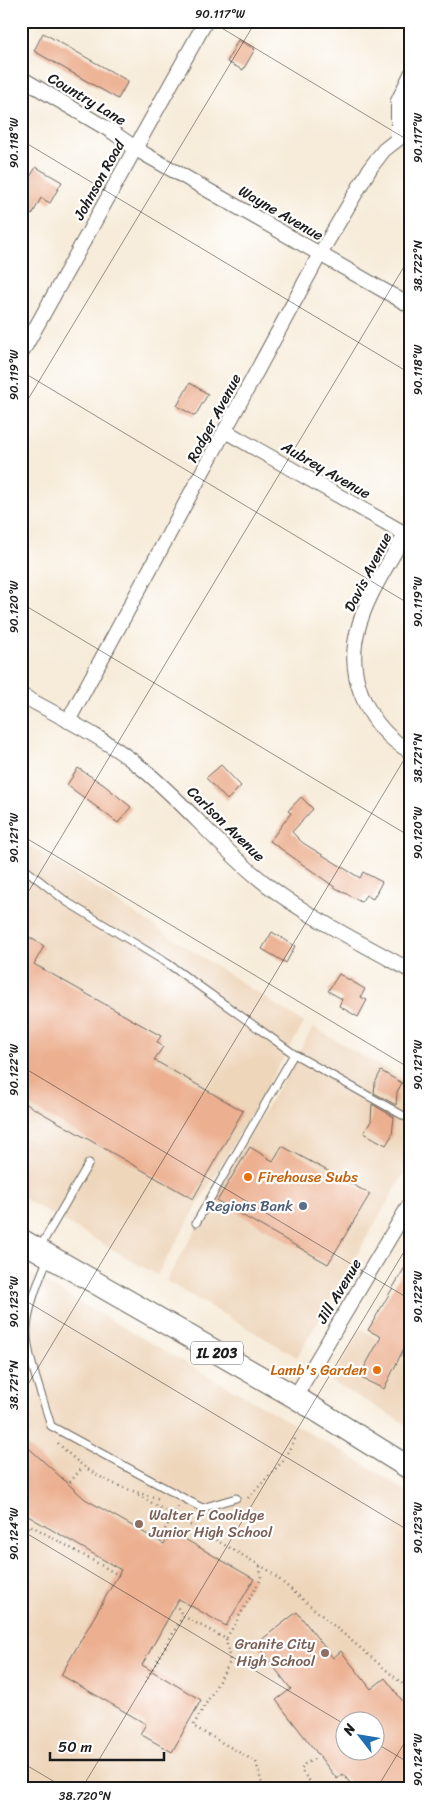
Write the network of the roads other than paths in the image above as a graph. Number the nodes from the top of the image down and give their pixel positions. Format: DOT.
graph roads {
  1 [pos="206,21"];
  2 [pos="411,74"];
  3 [pos="21,78"];
  4 [pos="411,129"];
  5 [pos="398,137"];
  6 [pos="135,148"];
  7 [pos="320,254"];
  8 [pos="411,306"];
  9 [pos="21,354"];
  10 [pos="225,431"];
  11 [pos="408,535"];
  12 [pos="21,695"];
  13 [pos="68,720"];
  14 [pos="411,752"];
  15 [pos="21,866"];
  16 [pos="411,971"];
  17 [pos="294,1054"];
  18 [pos="411,1120"];
  19 [pos="89,1163"];
  20 [pos="411,1202"];
  21 [pos="196,1223"];
  22 [pos="36,1248"];
  23 [pos="294,1397"];
  24 [pos="411,1469"];
  25 [pos="236,1498"];
  1 -- 6 [label="street, Johnson Road"];
  2 -- 5 [label="street"];
  3 -- 6 [label="street, Country Lane"];
  4 -- 5 [label="street, Rodger Avenue"];
  5 -- 7 [label="street, Rodger Avenue"];
  6 -- 7 [label="street, Wayne Avenue"];
  6 -- 9 [label="street, Johnson Road"];
  7 -- 8 [label="street, Wayne Avenue"];
  7 -- 10 [label="street, Rodger Avenue"];
  10 -- 11 [label="street, Aubrey Avenue"];
  10 -- 13 [label="street, Rodger Avenue"];
  11 -- 14 [label="street, Davis Avenue"];
  12 -- 13 [label="street, Carlson Avenue"];
  13 -- 16 [label="street, Carlson Avenue"];
  15 -- 17 [label="lane"];
  17 -- 18 [label="lane"];
  17 -- 21 [label="lane"];
  19 -- 22 [label="lane"];
  20 -- 23 [label="street, Jill Avenue"];
  22 -- 23 [label="main road, IL 203"];
  22 -- 25 [label="lane"];
  23 -- 24 [label="main road, IL 203"];
}
